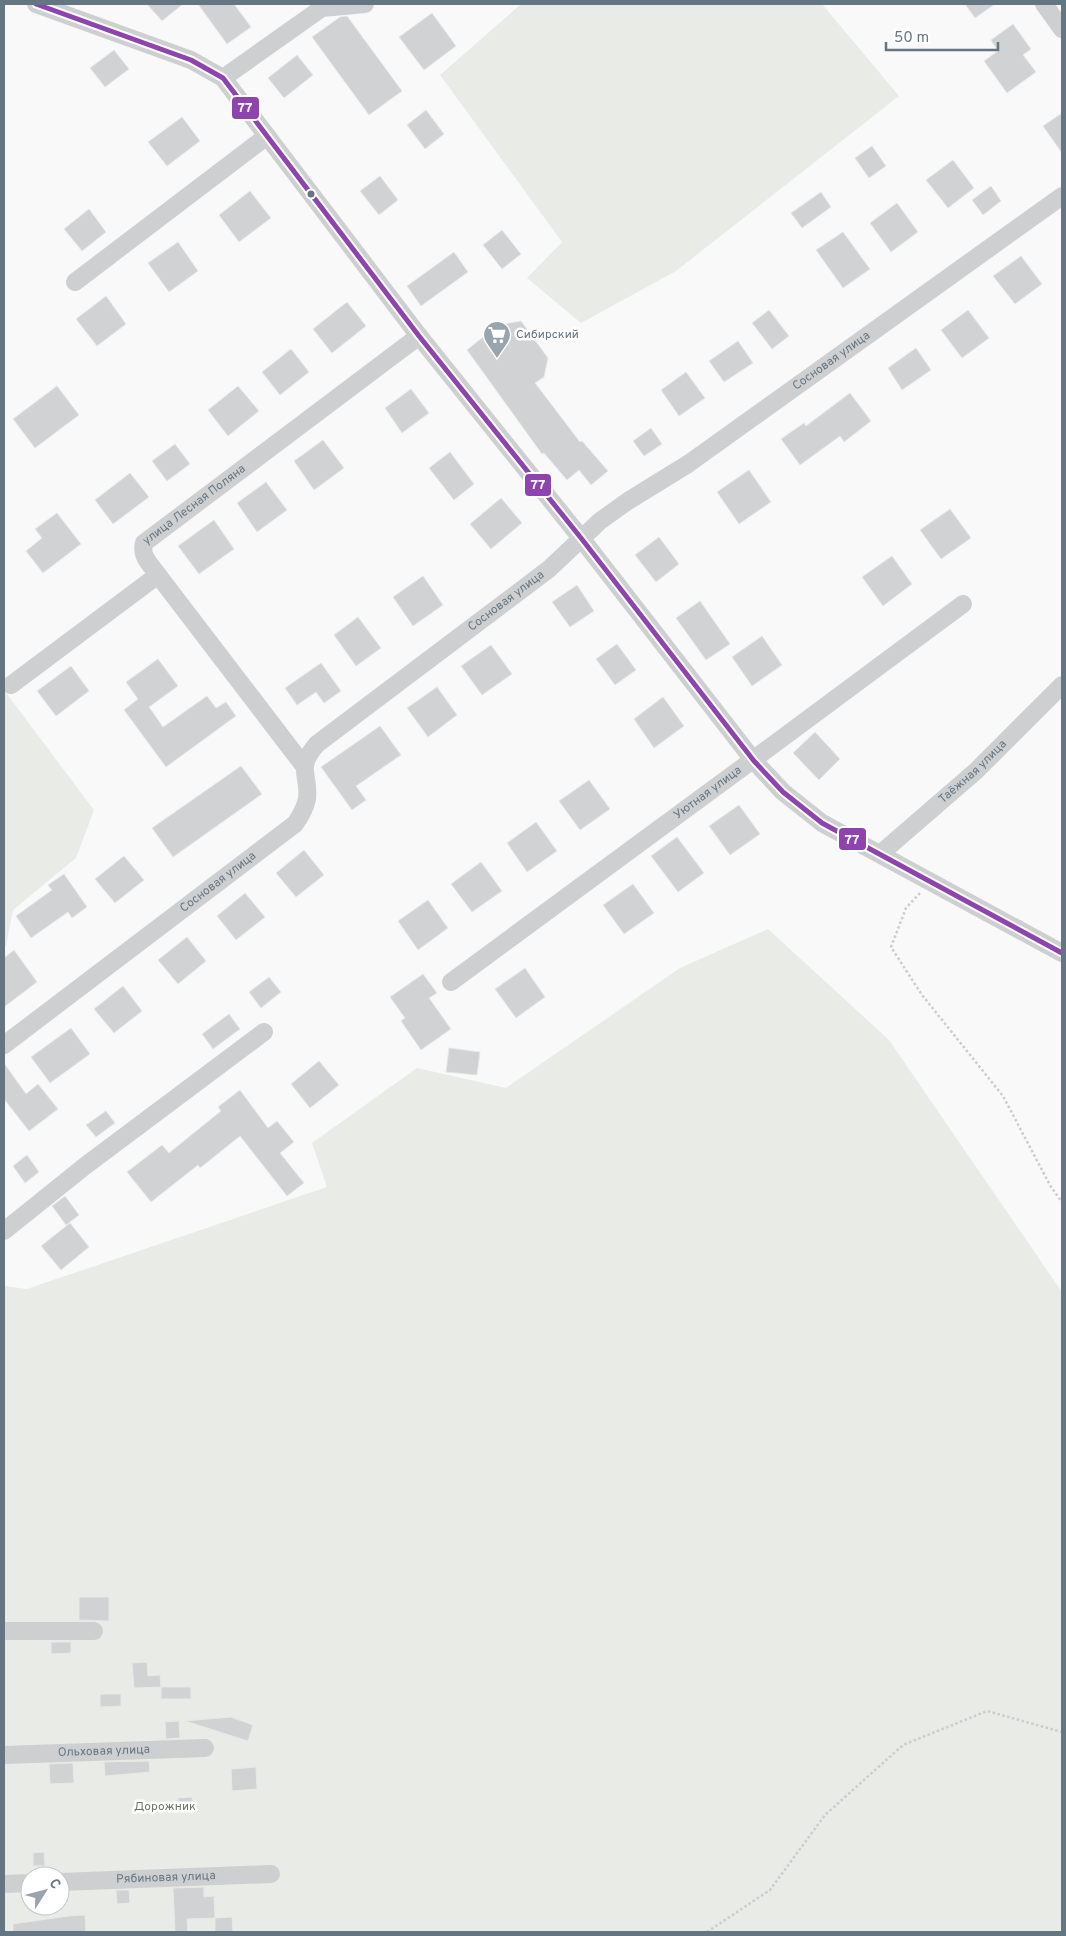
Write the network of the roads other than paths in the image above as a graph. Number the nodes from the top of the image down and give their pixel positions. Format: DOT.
graph roads {
  1 [pos="36,4"];
  2 [pos="365,4"];
  3 [pos="1044,4"];
  4 [pos="1062,29"];
  5 [pos="223,78"];
  6 [pos="267,136"];
  7 [pos="1062,196"];
  8 [pos="75,282"];
  9 [pos="419,336"];
  10 [pos="581,538"];
  11 [pos="158,575"];
  12 [pos="963,604"];
  13 [pos="11,685"];
  14 [pos="1062,685"];
  15 [pos="754,761"];
  16 [pos="304,766"];
  17 [pos="880,854"];
  18 [pos="1062,953"];
  19 [pos="451,982"];
  20 [pos="264,1032"];
  21 [pos="4,1045"];
  22 [pos="4,1231"];
  23 [pos="4,1631"];
  24 [pos="94,1631"];
  25 [pos="204,1748"];
  26 [pos="4,1755"];
  27 [pos="271,1874"];
  28 [pos="70,1882"];
  29 [pos="20,1883"];
  30 [pos="4,1884"];
  1 -- 5 [label="street"];
  2 -- 5 [label="street"];
  3 -- 4 [label="street"];
  5 -- 6 [label="street"];
  6 -- 8 [label="street"];
  6 -- 9 [label="street"];
  7 -- 10 [label="street, Сосновая улица"];
  9 -- 10 [label="street"];
  9 -- 11 [label="street, улица Лесная Поляна"];
  10 -- 15 [label="street"];
  10 -- 16 [label="street, Сосновая улица"];
  11 -- 13 [label="street"];
  11 -- 16 [label="street, улица Лесная Поляна"];
  12 -- 15 [label="street, Уютная улица"];
  14 -- 17 [label="street, Таёжная улица"];
  15 -- 17 [label="street"];
  15 -- 19 [label="street, Уютная улица"];
  16 -- 21 [label="street, Сосновая улица"];
  17 -- 18 [label="street"];
  20 -- 22 [label="street"];
  23 -- 24 [label="street"];
  25 -- 26 [label="street, Ольховая улица"];
  27 -- 28 [label="street, Рябиновая улица"];
  29 -- 30 [label="street"];
}
